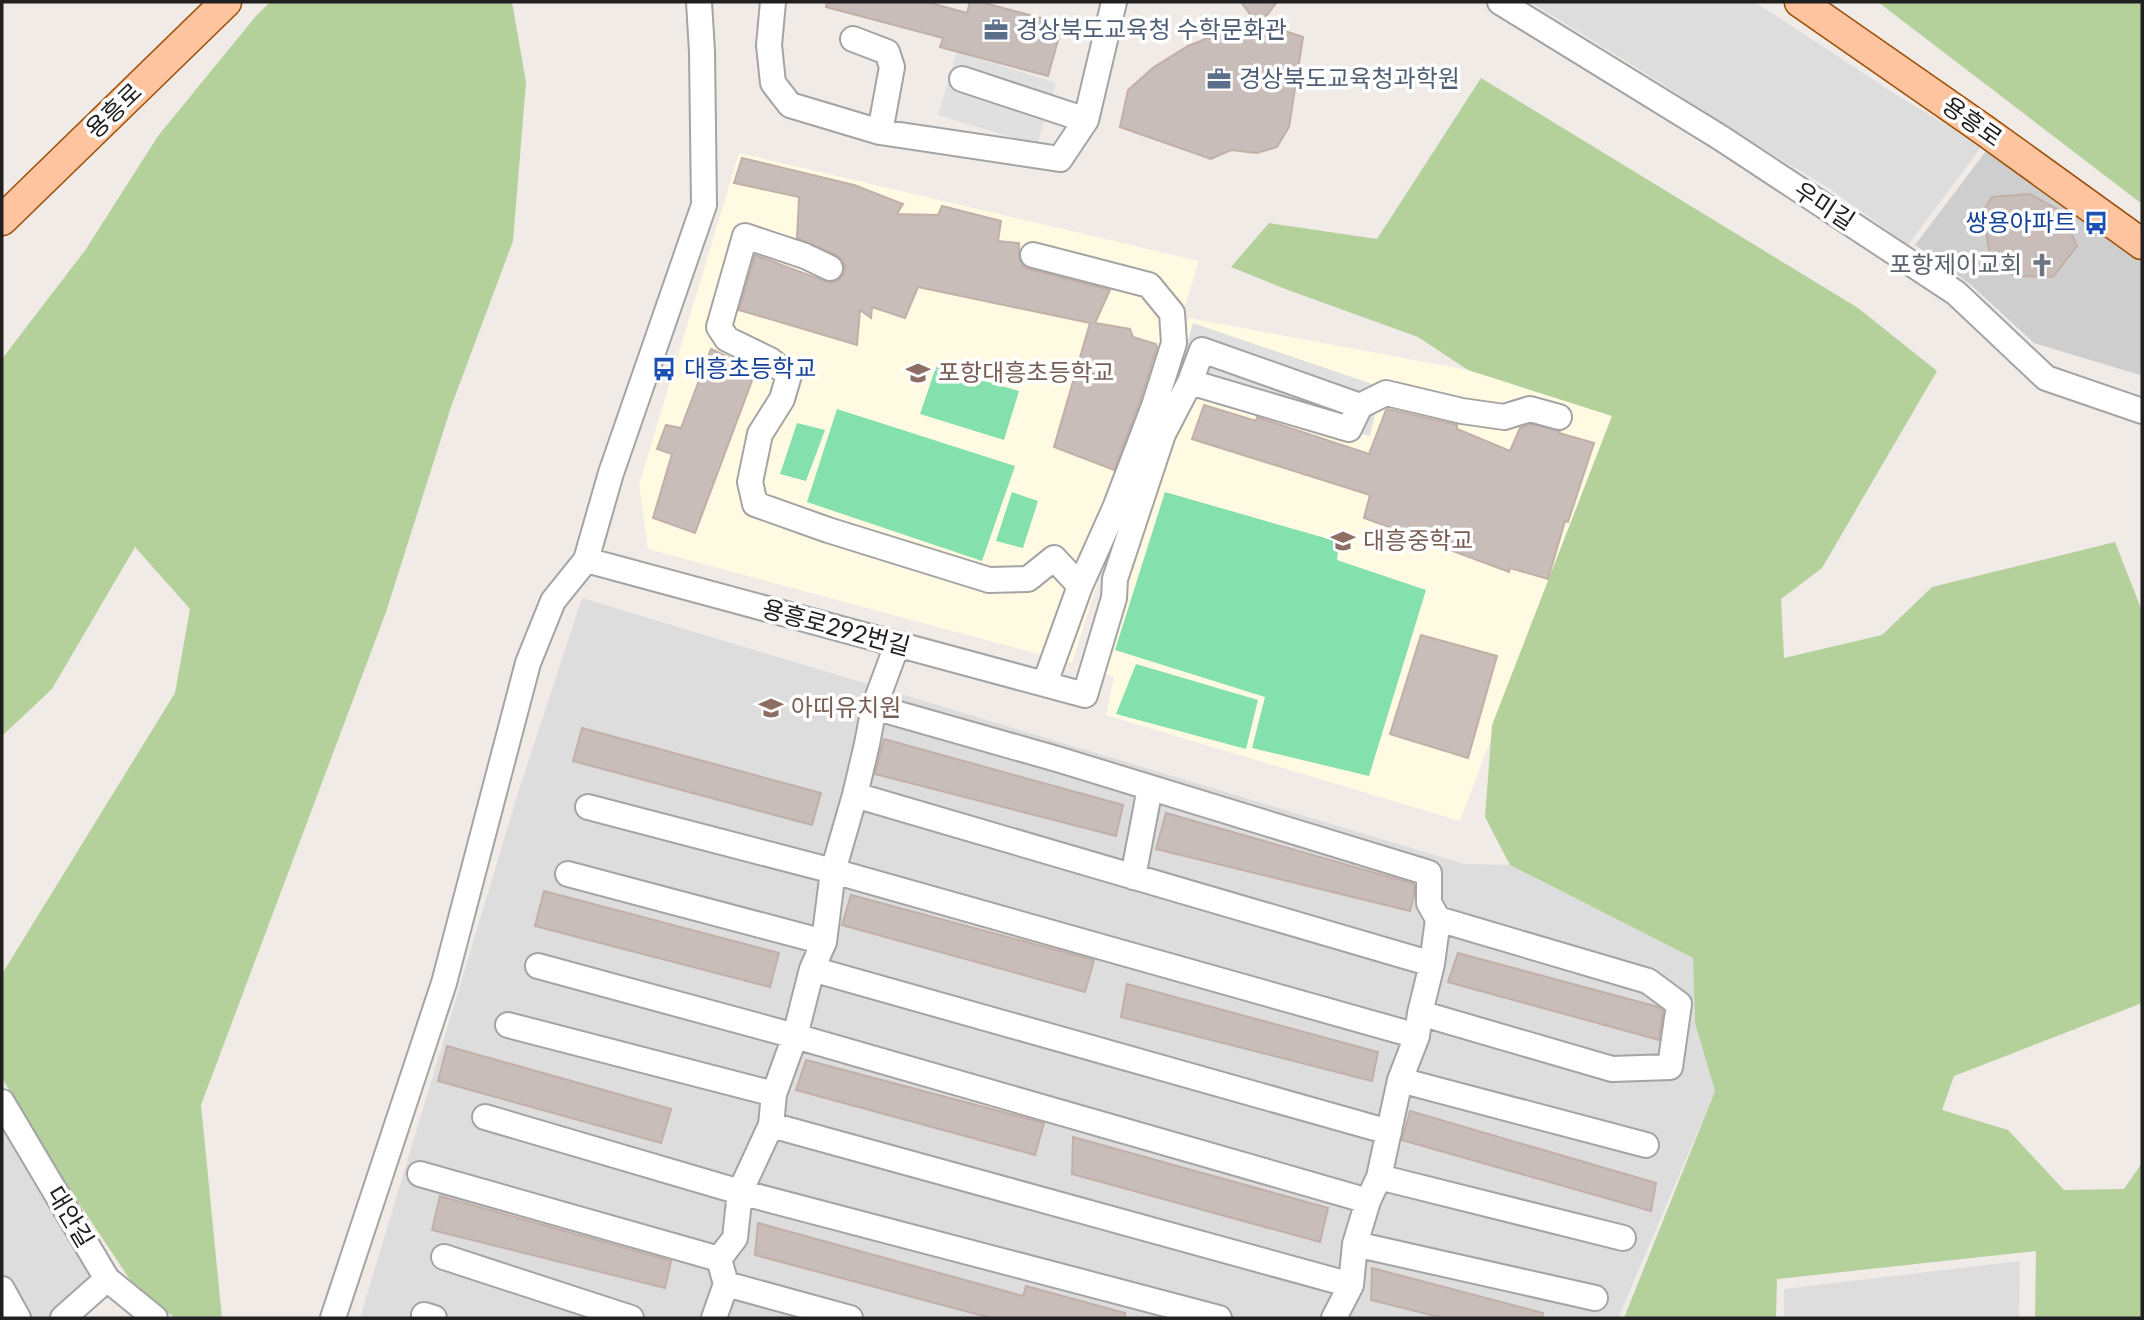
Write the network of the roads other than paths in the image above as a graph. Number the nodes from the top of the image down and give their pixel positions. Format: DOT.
graph roads {
  1 [pos="226,2"];
  2 [pos="699,2"];
  3 [pos="773,2"];
  4 [pos="1114,2"];
  5 [pos="1500,2"];
  6 [pos="1800,2"];
  7 [pos="853,39"];
  8 [pos="962,79"];
  9 [pos="1086,120"];
  10 [pos="880,132"];
  11 [pos="2,222"];
  12 [pos="2142,244"];
  13 [pos="1033,255"];
  14 [pos="830,268"];
  15 [pos="1190,382"];
  16 [pos="1360,406"];
  17 [pos="2142,411"];
  18 [pos="1559,417"];
  19 [pos="586,560"];
  20 [pos="1080,586"];
  21 [pos="897,645"];
  22 [pos="1045,683"];
  23 [pos="874,707"];
  24 [pos="1150,788"];
  25 [pos="855,795"];
  26 [pos="588,807"];
  27 [pos="833,871"];
  28 [pos="568,874"];
  29 [pos="1133,877"];
  30 [pos="1438,919"];
  31 [pos="824,942"];
  32 [pos="1432,964"];
  33 [pos="538,966"];
  34 [pos="811,969"];
  35 [pos="508,1025"];
  36 [pos="1419,1025"];
  37 [pos="795,1037"];
  38 [pos="1400,1080"];
  39 [pos="774,1094"];
  40 [pos="2,1102"];
  41 [pos="485,1117"];
  42 [pos="771,1125"];
  43 [pos="1389,1132"];
  44 [pos="1646,1145"];
  45 [pos="420,1174"];
  46 [pos="1379,1177"];
  47 [pos="740,1192"];
  48 [pos="1368,1201"];
  49 [pos="1623,1238"];
  50 [pos="1355,1244"];
  51 [pos="444,1257"];
  52 [pos="719,1259"];
  53 [pos="107,1279"];
  54 [pos="726,1284"];
  55 [pos="1351,1285"];
  56 [pos="2,1289"];
  57 [pos="1595,1297"];
  58 [pos="18,1318"];
  59 [pos="63,1318"];
  60 [pos="155,1318"];
  61 [pos="332,1318"];
  62 [pos="631,1318"];
  63 [pos="714,1318"];
  64 [pos="850,1318"];
  65 [pos="1219,1318"];
  66 [pos="1334,1318"];
  1 -- 11 [label="main road, 용흥로"];
  2 -- 19 [label="street"];
  3 -- 10 [label="street"];
  4 -- 9 [label="street"];
  5 -- 17 [label="street, 우미길"];
  6 -- 12 [label="main road, 용흥로"];
  7 -- 10 [label="street"];
  8 -- 9 [label="street"];
  9 -- 10 [label="street"];
  13 -- 20 [label="street"];
  14 -- 20 [label="street"];
  15 -- 16 [label="street"];
  15 -- 16 [label="street"];
  15 -- 22 [label="street, 용흥로292번길"];
  16 -- 18 [label="street"];
  19 -- 21 [label="street, 용흥로292번길"];
  19 -- 61 [label="street"];
  20 -- 22 [label="street"];
  21 -- 22 [label="street, 용흥로292번길"];
  21 -- 23 [label="street"];
  23 -- 24 [label="street"];
  23 -- 25 [label="street"];
  24 -- 29 [label="street"];
  24 -- 30 [label="street"];
  25 -- 27 [label="street"];
  25 -- 29 [label="street"];
  26 -- 27 [label="street"];
  27 -- 31 [label="street"];
  27 -- 36 [label="street"];
  28 -- 31 [label="street"];
  29 -- 32 [label="street"];
  30 -- 32 [label="street"];
  30 -- 36 [label="street"];
  31 -- 34 [label="street"];
  32 -- 36 [label="street"];
  33 -- 37 [label="street"];
  34 -- 37 [label="street"];
  34 -- 43 [label="street"];
  35 -- 39 [label="street"];
  36 -- 38 [label="street"];
  37 -- 39 [label="street"];
  37 -- 48 [label="street"];
  38 -- 43 [label="street"];
  38 -- 44 [label="street"];
  39 -- 42 [label="street"];
  40 -- 53 [label="street, 대안길"];
  41 -- 47 [label="street"];
  42 -- 47 [label="street"];
  42 -- 55 [label="street"];
  43 -- 46 [label="street"];
  45 -- 52 [label="street"];
  46 -- 48 [label="street"];
  46 -- 49 [label="street"];
  47 -- 52 [label="street"];
  47 -- 65 [label="street"];
  48 -- 50 [label="street"];
  50 -- 55 [label="street"];
  50 -- 57 [label="street"];
  51 -- 62 [label="street"];
  52 -- 54 [label="street"];
  53 -- 59 [label="street"];
  53 -- 60 [label="street, 대안길"];
  54 -- 63 [label="street"];
  54 -- 64 [label="street"];
  55 -- 66 [label="street"];
  56 -- 58 [label="street"];
}
